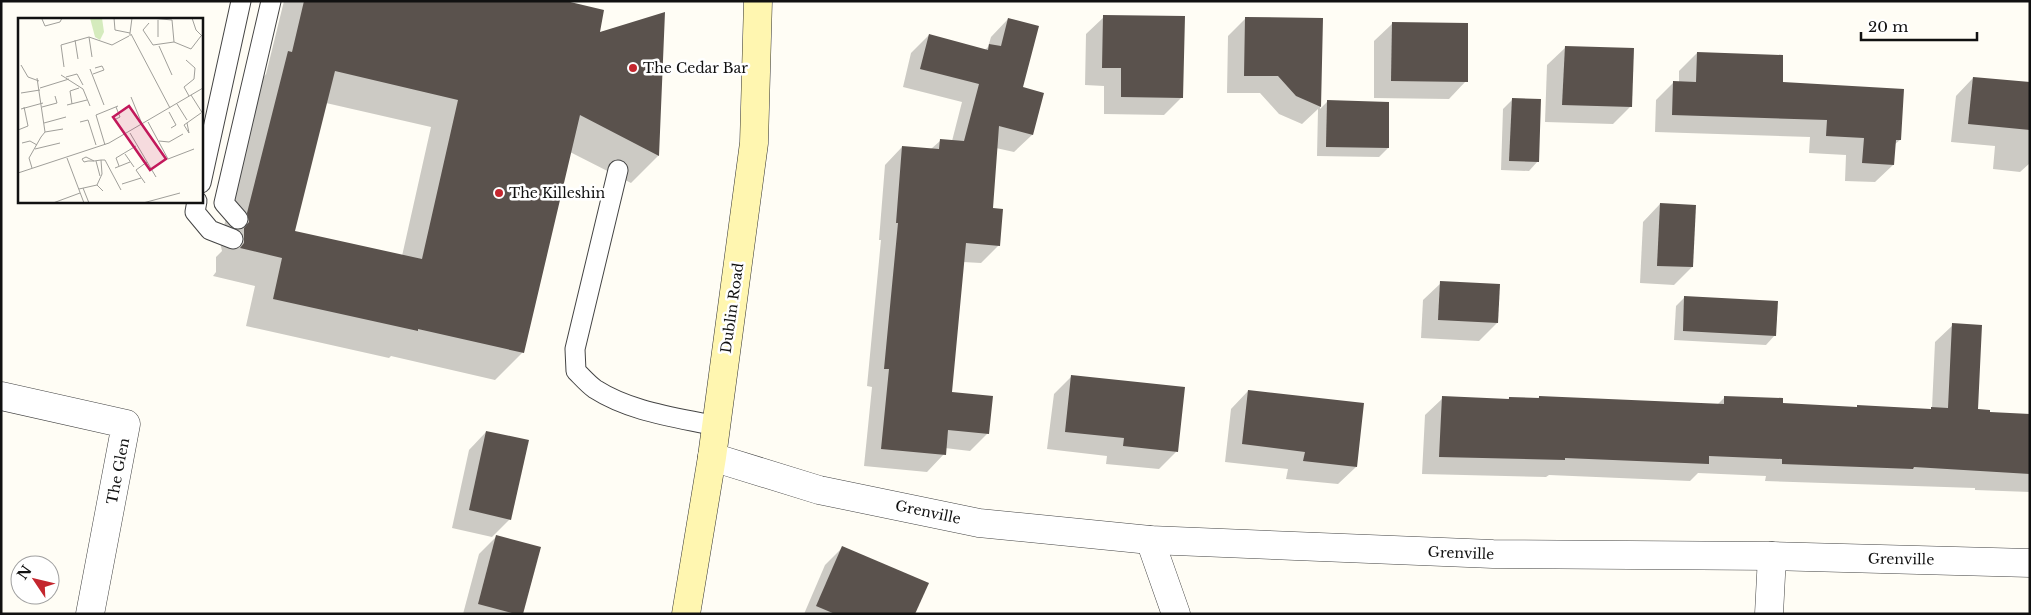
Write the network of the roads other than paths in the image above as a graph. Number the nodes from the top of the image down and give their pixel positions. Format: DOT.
graph roads {
  1 [pos="242,1"];
  2 [pos="271,1"];
  3 [pos="758,1"];
  4 [pos="618,170"];
  5 [pos="202,179"];
  6 [pos="197,202"];
  7 [pos="238,219"];
  8 [pos="233,239"];
  9 [pos="1,396"];
  10 [pos="716,426"];
  11 [pos="712,457"];
  12 [pos="1150,540"];
  13 [pos="1772,556"];
  14 [pos="2030,562"];
  15 [pos="90,614"];
  16 [pos="686,614"];
  17 [pos="1176,614"];
  18 [pos="1769,614"];
  1 -- 5 [label="lane"];
  2 -- 7 [label="lane"];
  3 -- 10 [label="main road, Dublin Road"];
  4 -- 10 [label="lane"];
  6 -- 8 [label="lane"];
  9 -- 15 [label="street, The Glen"];
  10 -- 11 [label="main road, Dublin Road"];
  11 -- 12 [label="street, Grenville"];
  11 -- 16 [label="main road, Dublin Road"];
  12 -- 13 [label="street, Grenville"];
  12 -- 17 [label="street"];
  13 -- 14 [label="street, Grenville"];
  13 -- 18 [label="street"];
}
